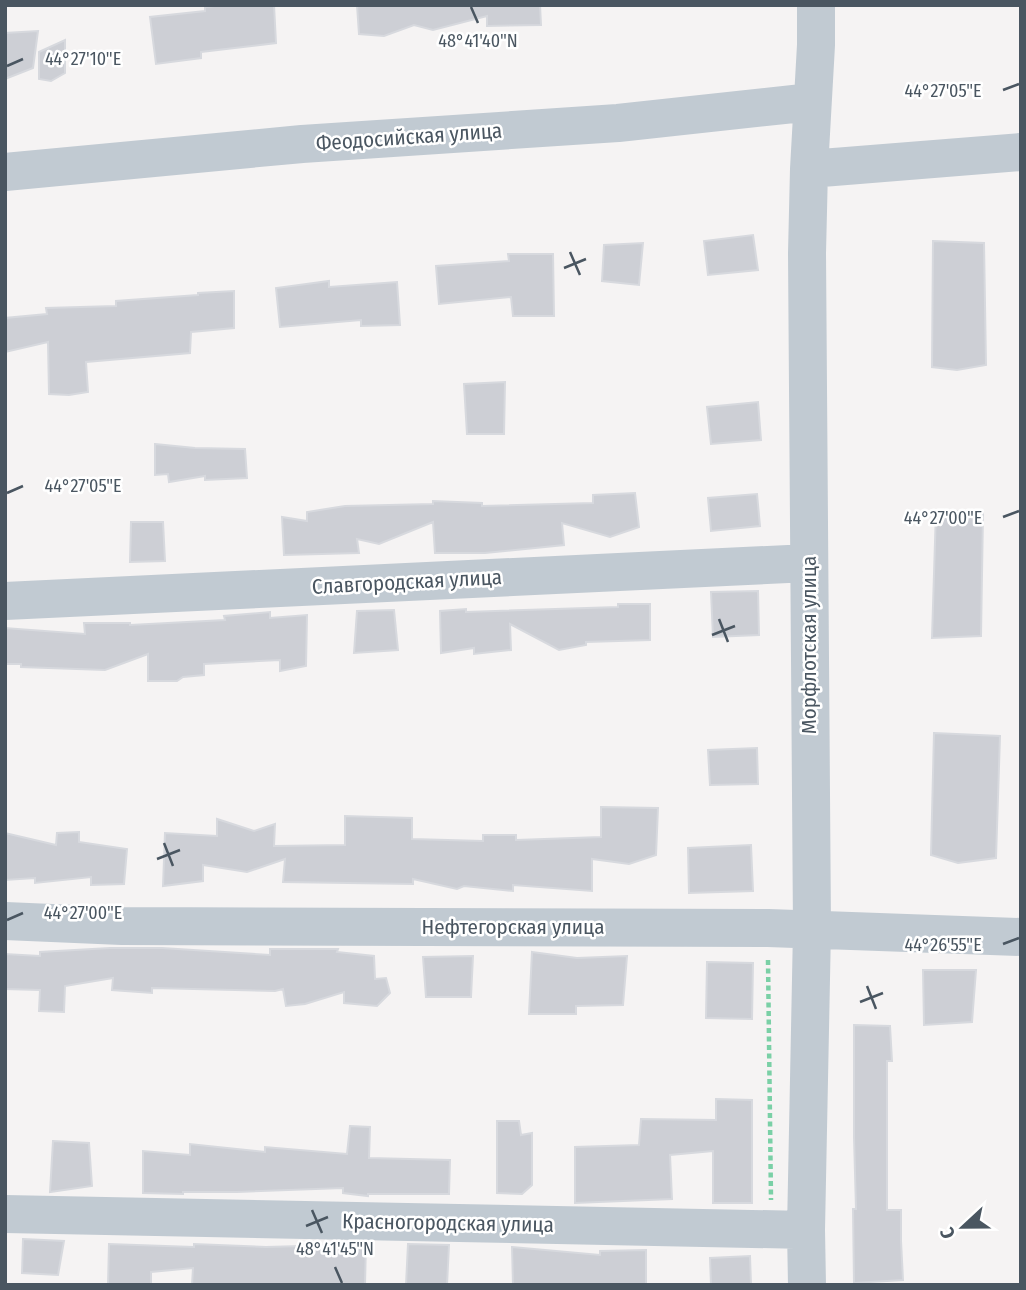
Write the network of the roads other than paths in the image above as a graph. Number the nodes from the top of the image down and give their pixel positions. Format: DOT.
graph roads {
  1 [pos="816,5"];
  2 [pos="812,102"];
  3 [pos="1021,152"];
  4 [pos="808,169"];
  5 [pos="5,172"];
  6 [pos="808,563"];
  7 [pos="5,601"];
  8 [pos="5,921"];
  9 [pos="811,929"];
  10 [pos="1021,937"];
  11 [pos="5,1214"];
  12 [pos="789,1230"];
  13 [pos="807,1285"];
  1 -- 2 [label="street, Морфлотская улица"];
  2 -- 4 [label="street, Морфлотская улица"];
  2 -- 5 [label="street, Феодосийская улица"];
  3 -- 4 [label="street"];
  4 -- 6 [label="street, Морфлотская улица"];
  6 -- 7 [label="street, Славгородская улица"];
  6 -- 9 [label="street, Морфлотская улица"];
  8 -- 9 [label="street, Нефтегорская улица"];
  9 -- 10 [label="street, Нефтегорская улица"];
  9 -- 12 [label="street, Морфлотская улица"];
  11 -- 12 [label="street, Красногородская улица"];
  12 -- 13 [label="street, Морфлотская улица"];
}
